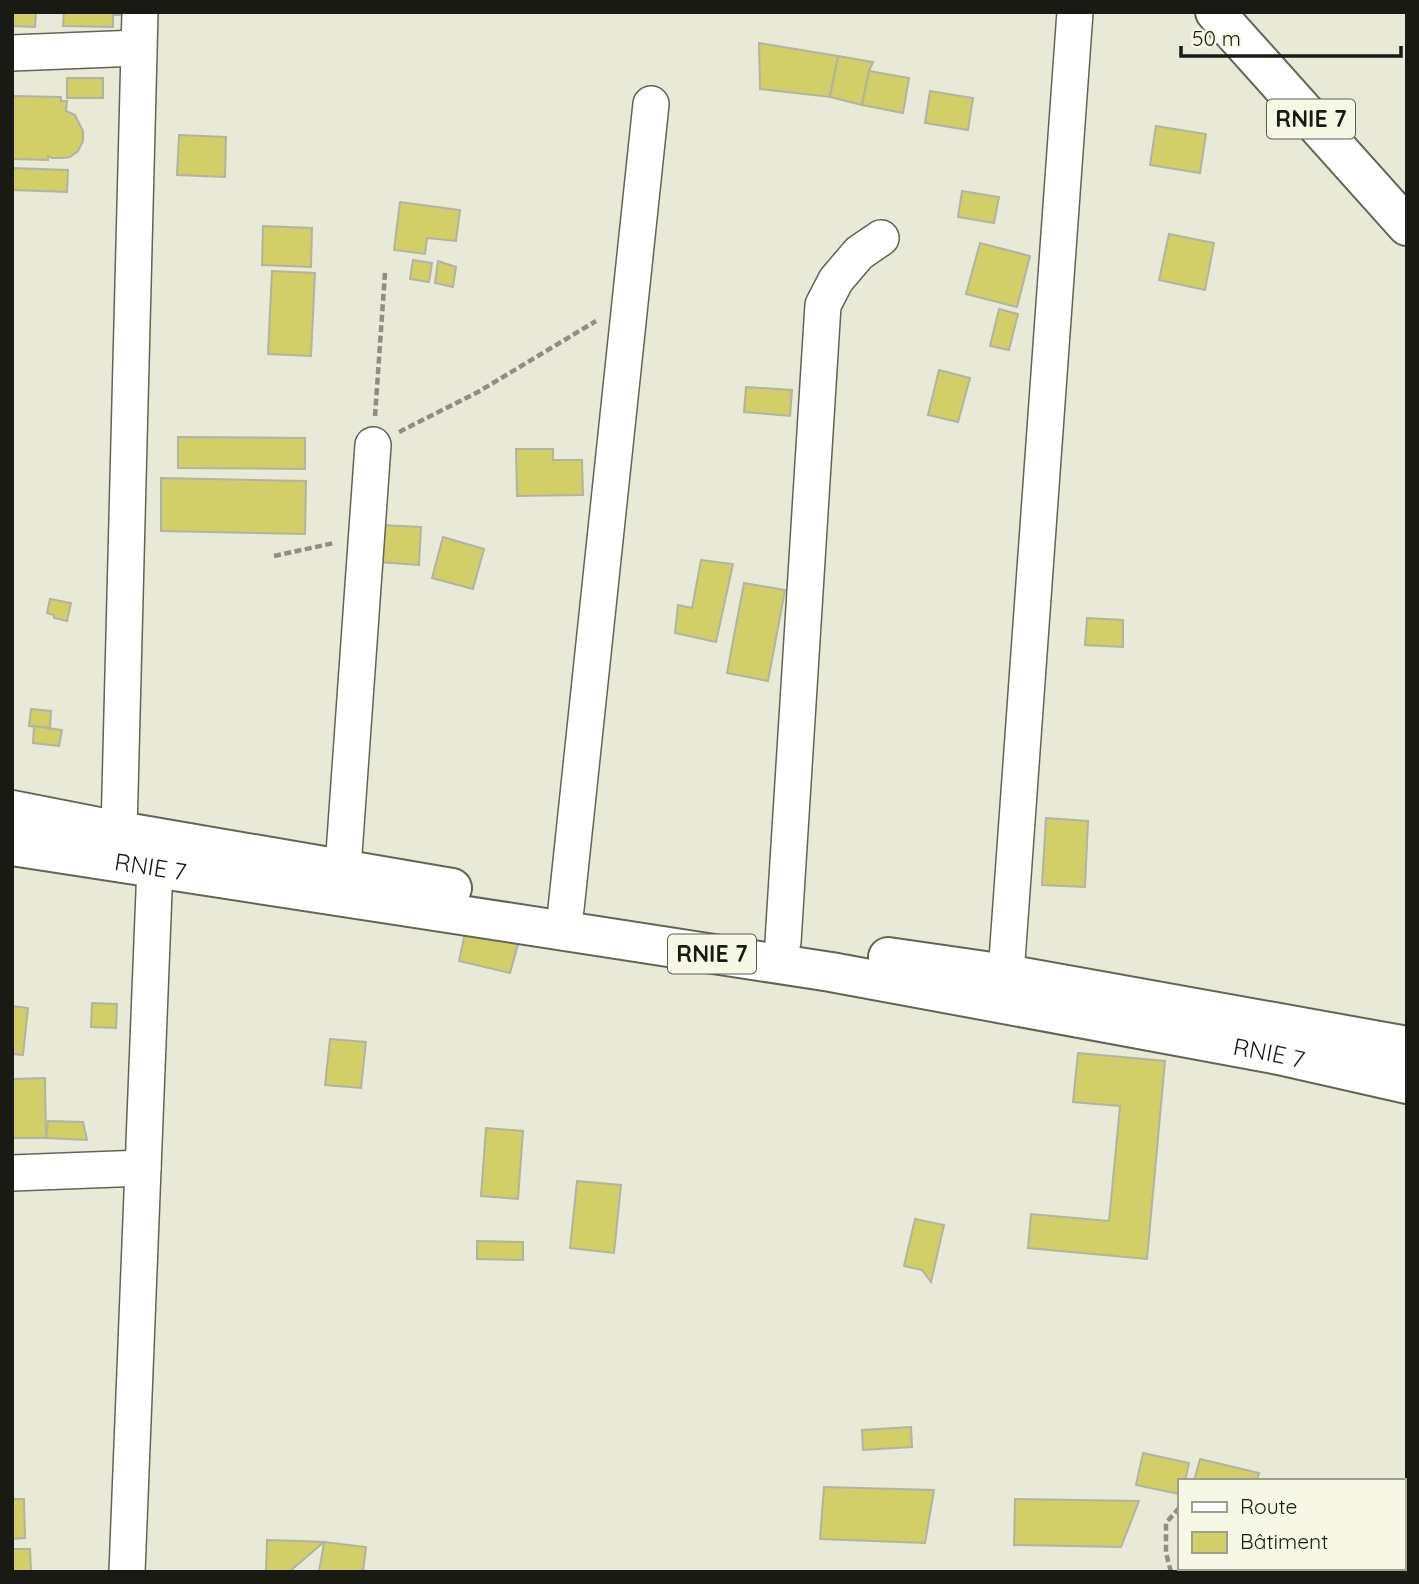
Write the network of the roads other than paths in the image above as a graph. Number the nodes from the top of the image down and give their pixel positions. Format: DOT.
graph roads {
  1 [pos="140,12"];
  2 [pos="1075,12"];
  3 [pos="1215,12"];
  4 [pos="138,48"];
  5 [pos="12,53"];
  6 [pos="651,104"];
  7 [pos="1407,226"];
  8 [pos="881,238"];
  9 [pos="373,445"];
  10 [pos="12,810"];
  11 [pos="12,846"];
  12 [pos="143,846"];
  13 [pos="343,868"];
  14 [pos="566,909"];
  15 [pos="783,942"];
  16 [pos="1006,974"];
  17 [pos="1407,1046"];
  18 [pos="1407,1084"];
  19 [pos="143,1168"];
  20 [pos="12,1173"];
  21 [pos="127,1572"];
  1 -- 4 [label="street"];
  2 -- 16 [label="street"];
  3 -- 7 [label="main road, RNIE 7"];
  4 -- 5 [label="street"];
  4 -- 12 [label="street"];
  6 -- 14 [label="street"];
  8 -- 15 [label="street"];
  9 -- 13 [label="street"];
  10 -- 12 [label="main road, RNIE 7 / RNIE 7"];
  11 -- 12 [label="main road, RNIE 7 / RNIE 7"];
  12 -- 13 [label="main road, RNIE 7 / RNIE 7"];
  12 -- 18 [label="main road, RNIE 7 / RNIE 7"];
  12 -- 19 [label="street"];
  13 -- 14 [label="main road, RNIE 7 / RNIE 7"];
  14 -- 15 [label="main road, RNIE 7 / RNIE 7"];
  15 -- 16 [label="main road, RNIE 7 / RNIE 7"];
  16 -- 17 [label="main road, RNIE 7 / RNIE 7"];
  19 -- 20 [label="street"];
  19 -- 21 [label="street"];
}
